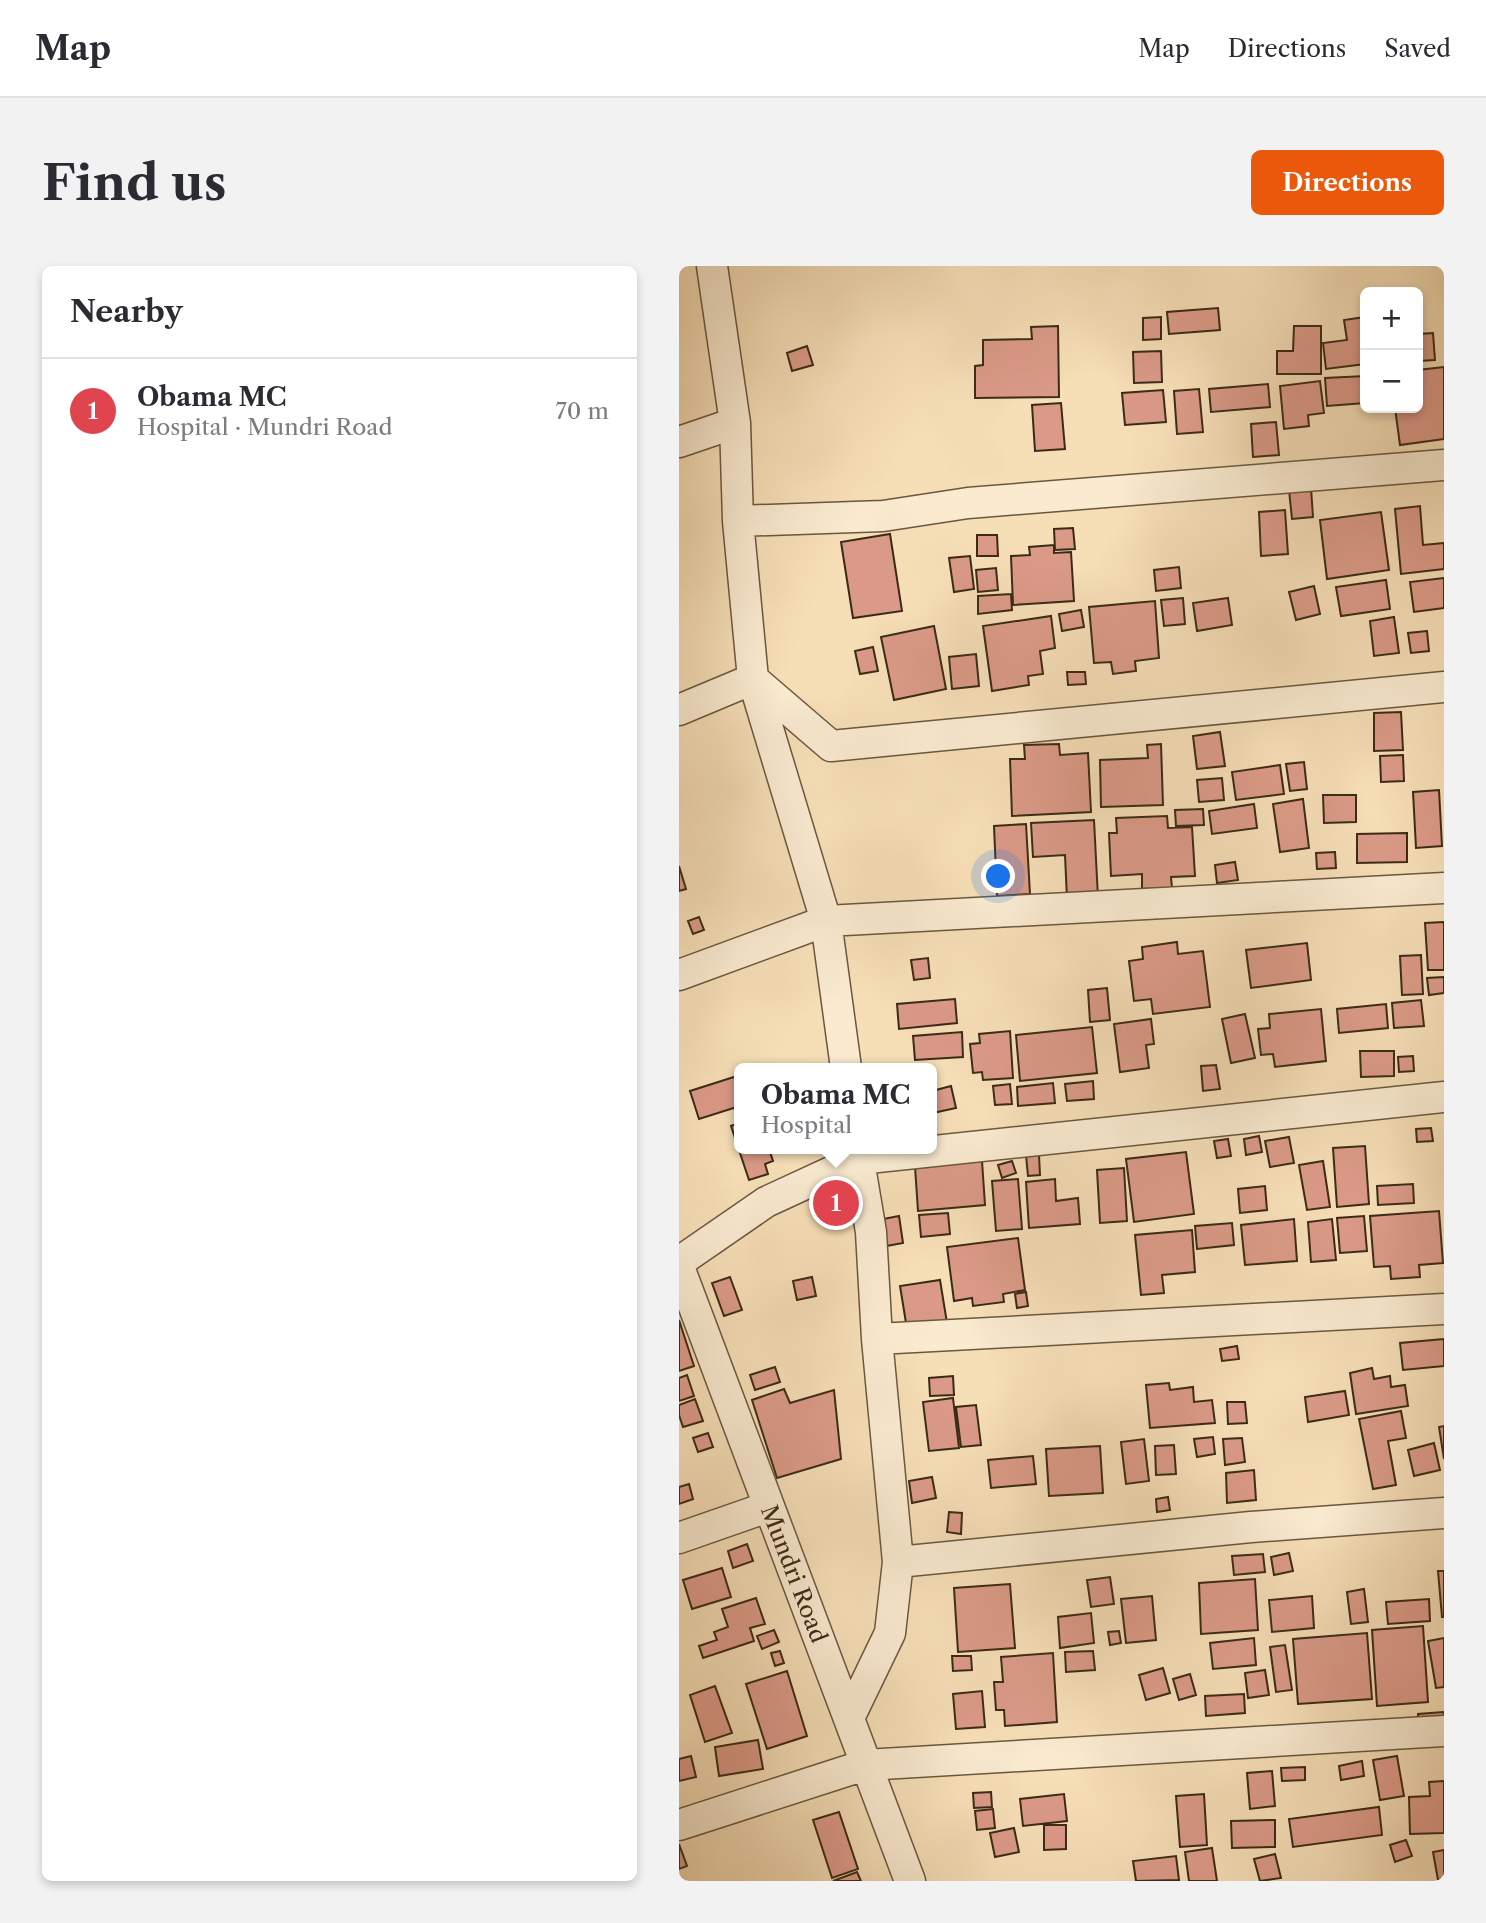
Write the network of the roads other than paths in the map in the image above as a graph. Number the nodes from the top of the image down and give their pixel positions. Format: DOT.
graph roads {
  1 [pos="712,266"];
  2 [pos="735,423"];
  3 [pos="679,442"];
  4 [pos="1444,465"];
  5 [pos="738,521"];
  6 [pos="753,679"];
  7 [pos="1444,687"];
  8 [pos="679,710"];
  9 [pos="1444,888"];
  10 [pos="826,920"];
  11 [pos="679,975"];
  12 [pos="845,1063"];
  13 [pos="1444,1097"];
  14 [pos="937,1146"];
  15 [pos="858,1154"];
  16 [pos="679,1264"];
  17 [pos="1444,1309"];
  18 [pos="877,1339"];
  19 [pos="768,1507"];
  20 [pos="1444,1513"];
  21 [pos="679,1538"];
  22 [pos="898,1562"];
  23 [pos="849,1718"];
  24 [pos="1444,1731"];
  25 [pos="865,1765"];
  26 [pos="679,1825"];
  27 [pos="910,1881"];
  1 -- 2 [label="street"];
  2 -- 3 [label="street"];
  2 -- 5 [label="street"];
  4 -- 5 [label="street"];
  5 -- 6 [label="street"];
  6 -- 7 [label="street"];
  6 -- 8 [label="street"];
  6 -- 10 [label="street"];
  9 -- 10 [label="street"];
  10 -- 11 [label="street"];
  10 -- 12 [label="street"];
  13 -- 14 [label="street"];
  15 -- 16 [label="street"];
  15 -- 18 [label="street"];
  16 -- 19 [label="street, Mundri Road"];
  17 -- 18 [label="street"];
  18 -- 22 [label="street"];
  19 -- 21 [label="street"];
  19 -- 23 [label="street, Mundri Road"];
  20 -- 22 [label="street"];
  22 -- 23 [label="street"];
  23 -- 25 [label="street, Mundri Road"];
  24 -- 25 [label="street"];
  25 -- 26 [label="street"];
  25 -- 27 [label="street, Mundri Road"];
}
